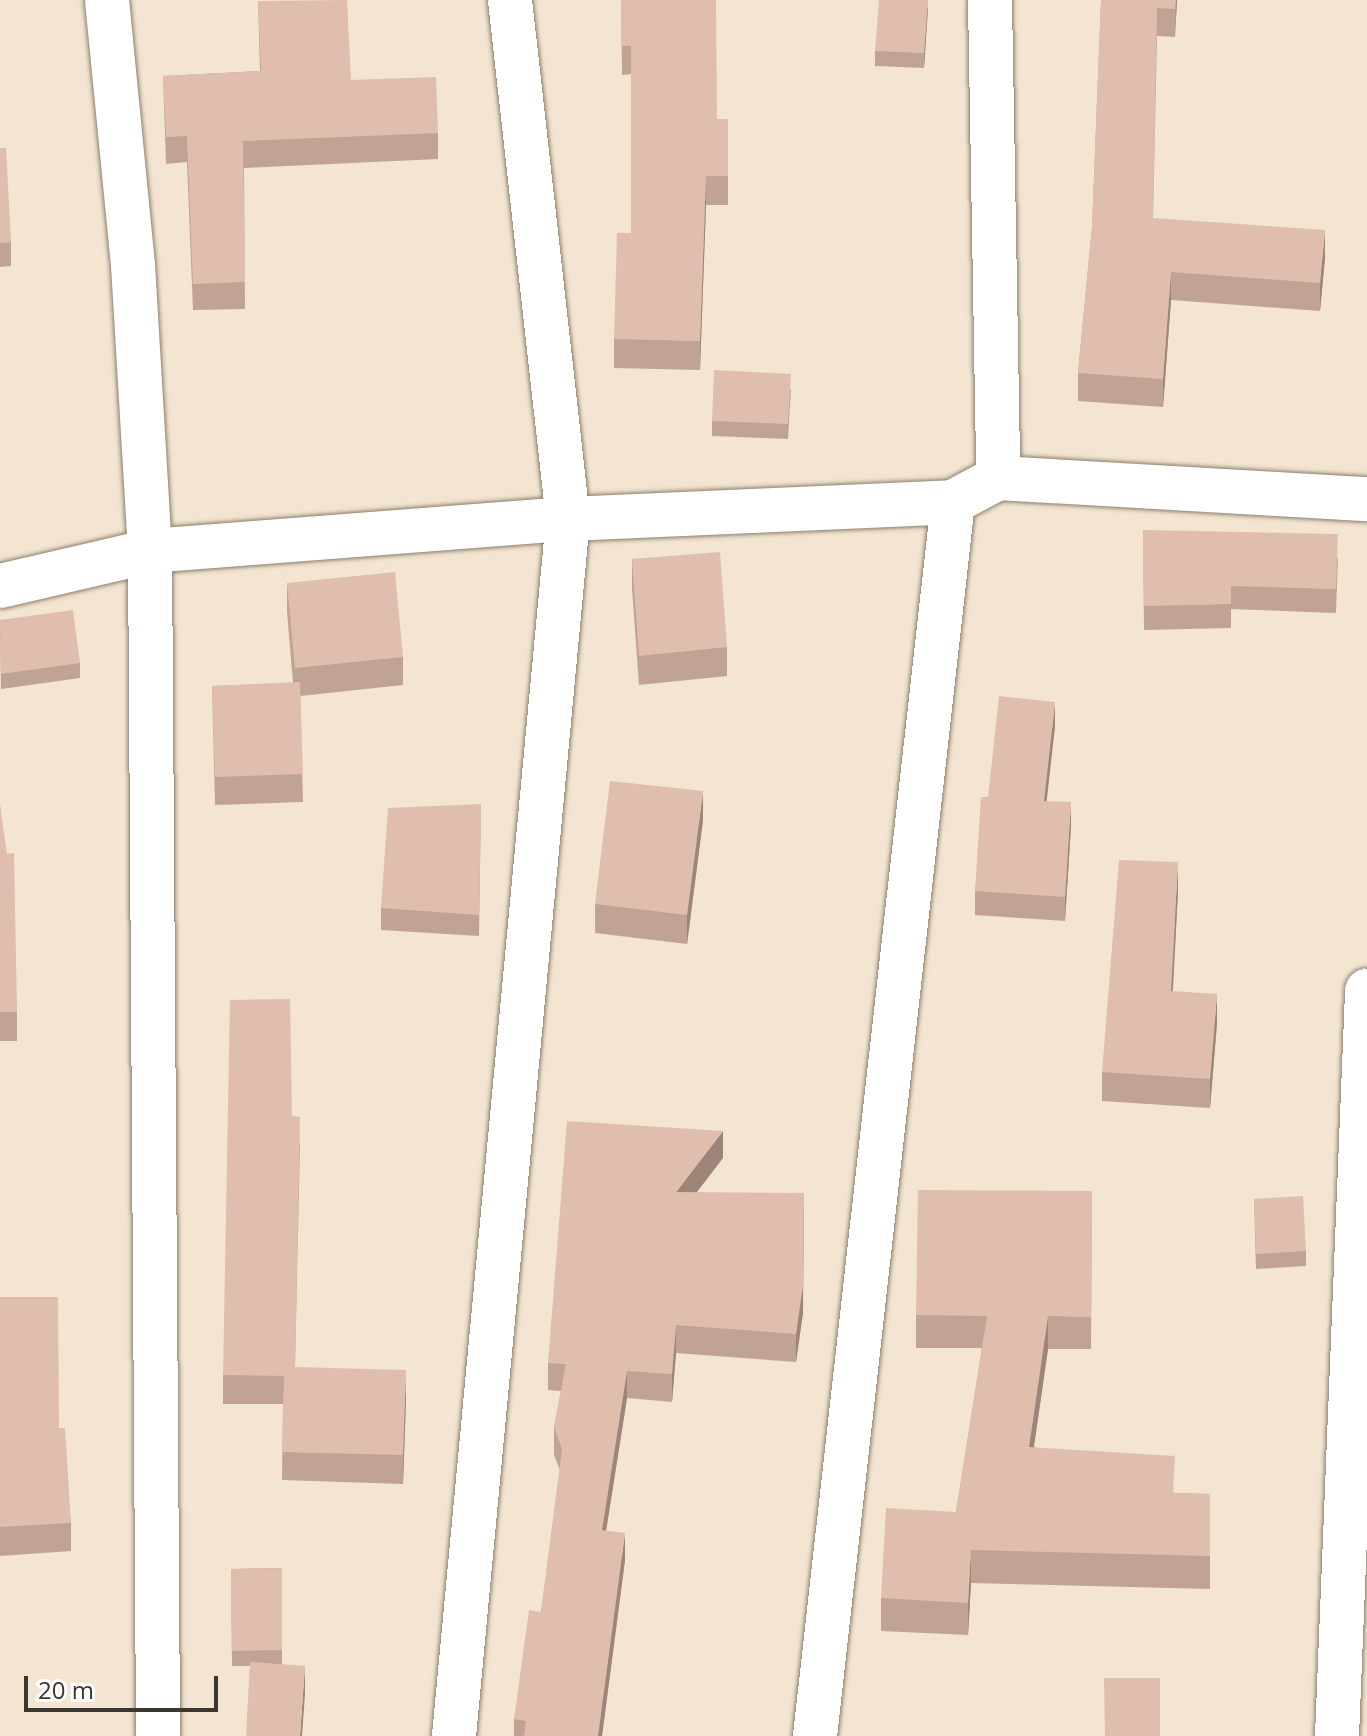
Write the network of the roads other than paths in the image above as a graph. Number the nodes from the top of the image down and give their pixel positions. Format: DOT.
graph roads {
  1 [pos="107,0"];
  2 [pos="510,0"];
  3 [pos="990,0"];
  4 [pos="998,478"];
  5 [pos="1367,499"];
  6 [pos="953,502"];
  7 [pos="568,519"];
  8 [pos="150,551"];
  9 [pos="0,586"];
  10 [pos="1367,991"];
  11 [pos="158,1736"];
  12 [pos="454,1736"];
  13 [pos="815,1736"];
  14 [pos="1337,1736"];
  1 -- 8 [label="street"];
  2 -- 7 [label="street"];
  3 -- 4 [label="street"];
  4 -- 5 [label="street"];
  4 -- 6 [label="street"];
  6 -- 7 [label="street"];
  6 -- 13 [label="street"];
  7 -- 8 [label="street"];
  7 -- 12 [label="street"];
  8 -- 9 [label="street"];
  8 -- 11 [label="street"];
  10 -- 14 [label="street"];
}
